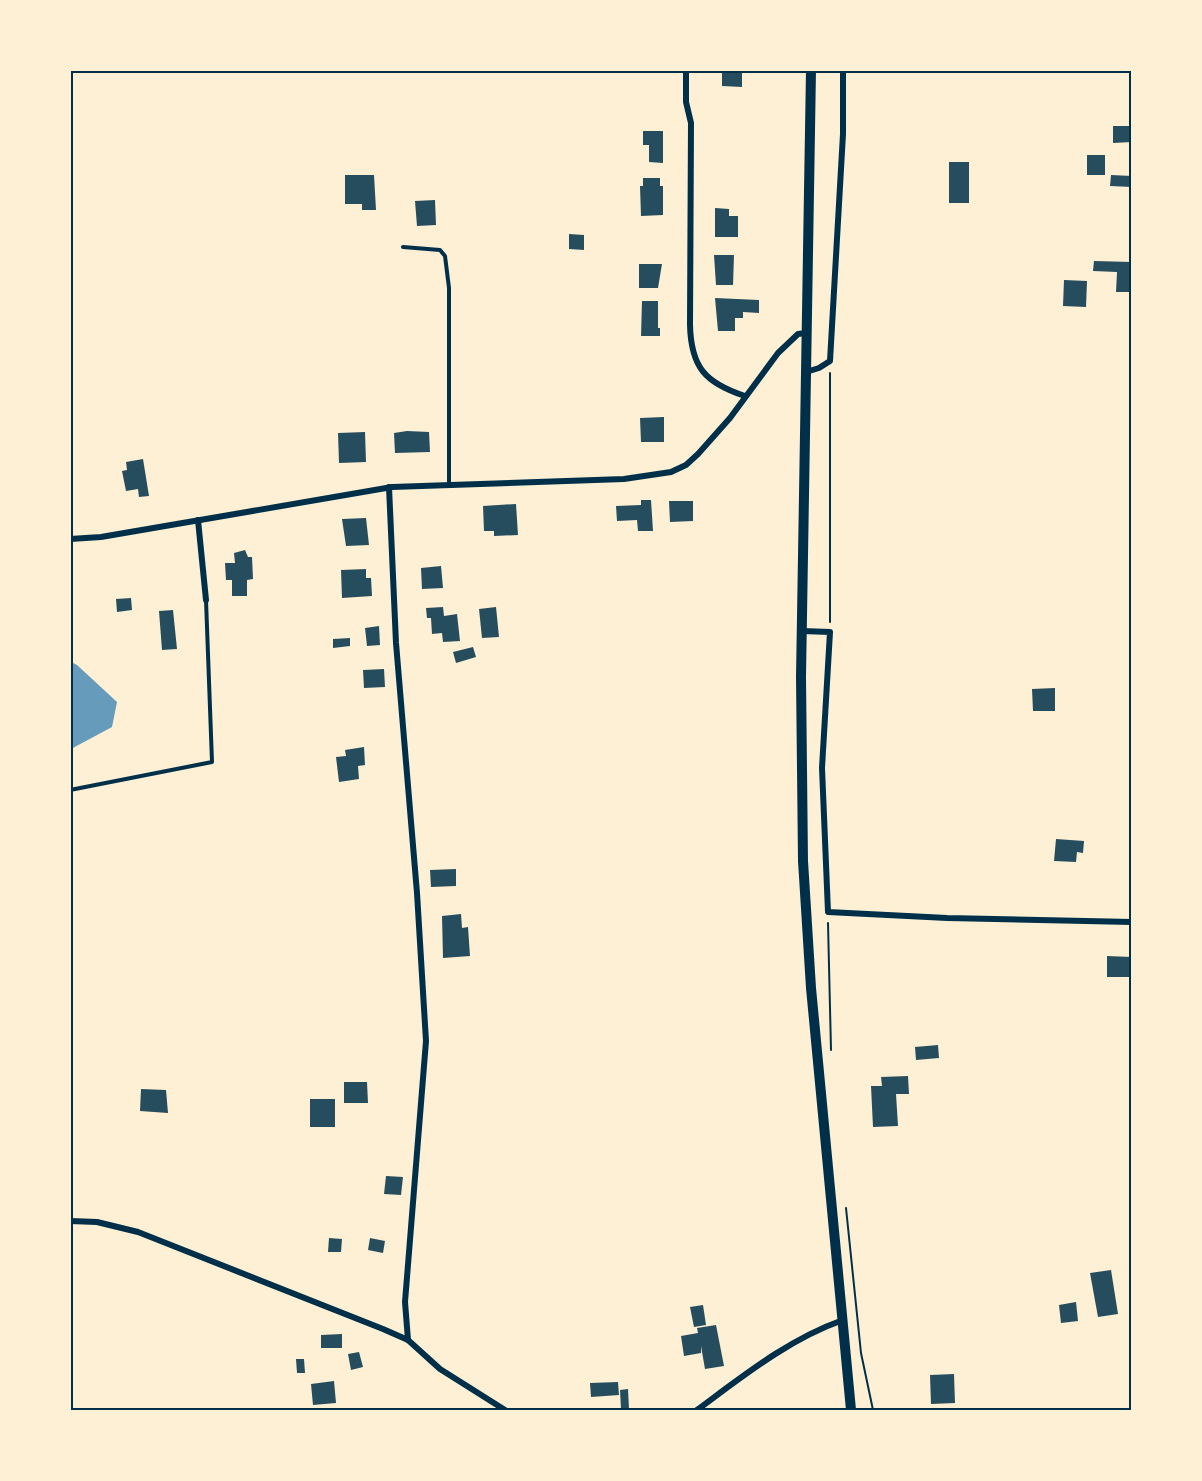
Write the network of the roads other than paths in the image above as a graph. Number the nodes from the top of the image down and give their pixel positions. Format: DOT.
graph roads {
  1 [pos="686,70"];
  2 [pos="811,70"];
  3 [pos="843,70"];
  4 [pos="403,247"];
  5 [pos="806,333"];
  6 [pos="806,372"];
  7 [pos="744,396"];
  8 [pos="449,483"];
  9 [pos="390,487"];
  10 [pos="198,520"];
  11 [pos="70,539"];
  12 [pos="206,600"];
  13 [pos="802,631"];
  14 [pos="70,790"];
  15 [pos="1131,922"];
  16 [pos="70,1221"];
  17 [pos="843,1320"];
  18 [pos="408,1340"];
  19 [pos="506,1410"];
  20 [pos="697,1410"];
  21 [pos="851,1410"];
  1 -- 7 [label="street"];
  2 -- 5 [label="main road"];
  3 -- 6 [label="street"];
  4 -- 8 [label="lane"];
  5 -- 6 [label="main road"];
  5 -- 7 [label="street"];
  6 -- 13 [label="main road"];
  7 -- 8 [label="street"];
  8 -- 9 [label="street"];
  9 -- 10 [label="street"];
  9 -- 18 [label="street"];
  10 -- 11 [label="street"];
  10 -- 12 [label="street"];
  12 -- 14 [label="lane"];
  13 -- 15 [label="street"];
  13 -- 17 [label="main road"];
  16 -- 18 [label="street"];
  17 -- 20 [label="street"];
  17 -- 21 [label="main road"];
  18 -- 19 [label="street"];
}
